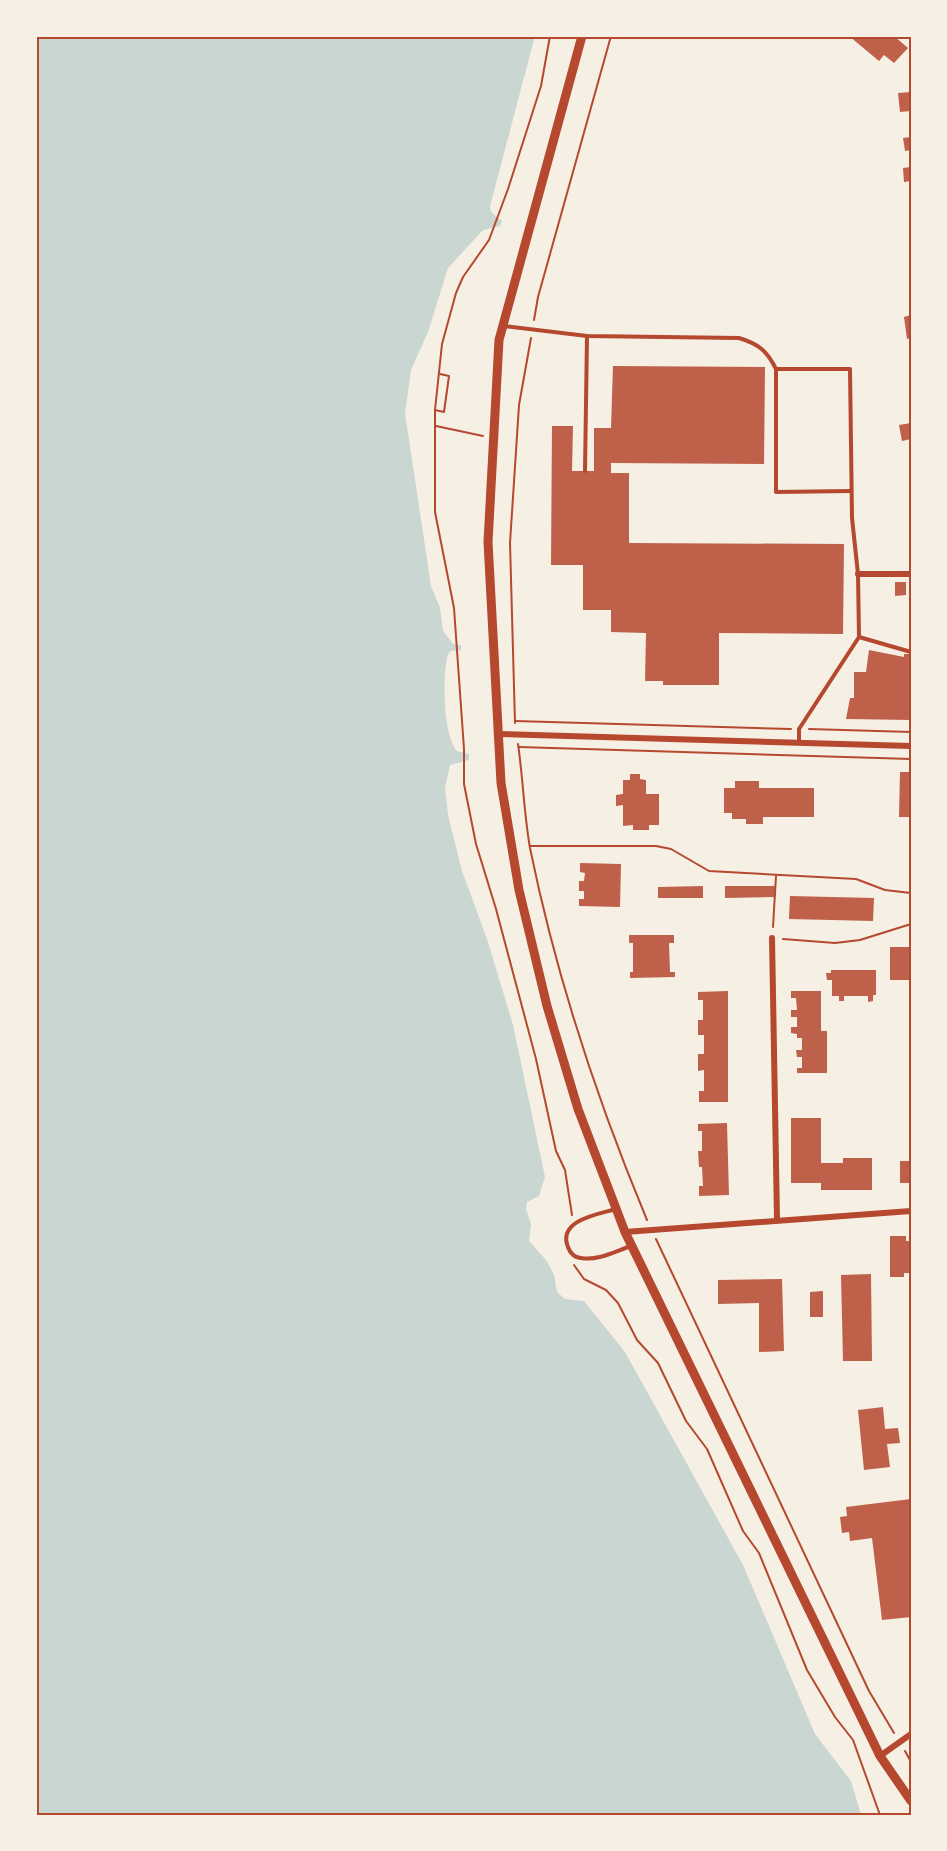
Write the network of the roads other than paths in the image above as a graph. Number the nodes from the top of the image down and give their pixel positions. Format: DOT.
graph roads {
  1 [pos="582,36"];
  2 [pos="502,326"];
  3 [pos="587,336"];
  4 [pos="776,369"];
  5 [pos="585,471"];
  6 [pos="851,491"];
  7 [pos="858,574"];
  8 [pos="911,574"];
  9 [pos="859,637"];
  10 [pos="911,652"];
  11 [pos="498,734"];
  12 [pos="799,742"];
  13 [pos="911,746"];
  14 [pos="772,938"];
  15 [pos="616,1209"];
  16 [pos="911,1211"];
  17 [pos="777,1219"];
  18 [pos="626,1232"];
  19 [pos="632,1246"];
  20 [pos="911,1734"];
  21 [pos="880,1756"];
  22 [pos="911,1801"];
  1 -- 2 [label="street"];
  2 -- 3 [label="lane"];
  2 -- 11 [label="street"];
  3 -- 4 [label="lane"];
  3 -- 5 [label="lane"];
  4 -- 6 [label="lane"];
  4 -- 6 [label="lane"];
  6 -- 7 [label="lane"];
  7 -- 8 [label="street"];
  7 -- 9 [label="lane"];
  9 -- 10 [label="lane"];
  9 -- 12 [label="lane"];
  11 -- 12 [label="street"];
  11 -- 15 [label="street"];
  12 -- 13 [label="street"];
  14 -- 17 [label="street"];
  15 -- 18 [label="street"];
  15 -- 19 [label="lane"];
  16 -- 17 [label="street"];
  17 -- 18 [label="street"];
  18 -- 19 [label="street"];
  19 -- 21 [label="street"];
  20 -- 21 [label="street"];
  21 -- 22 [label="street"];
}
